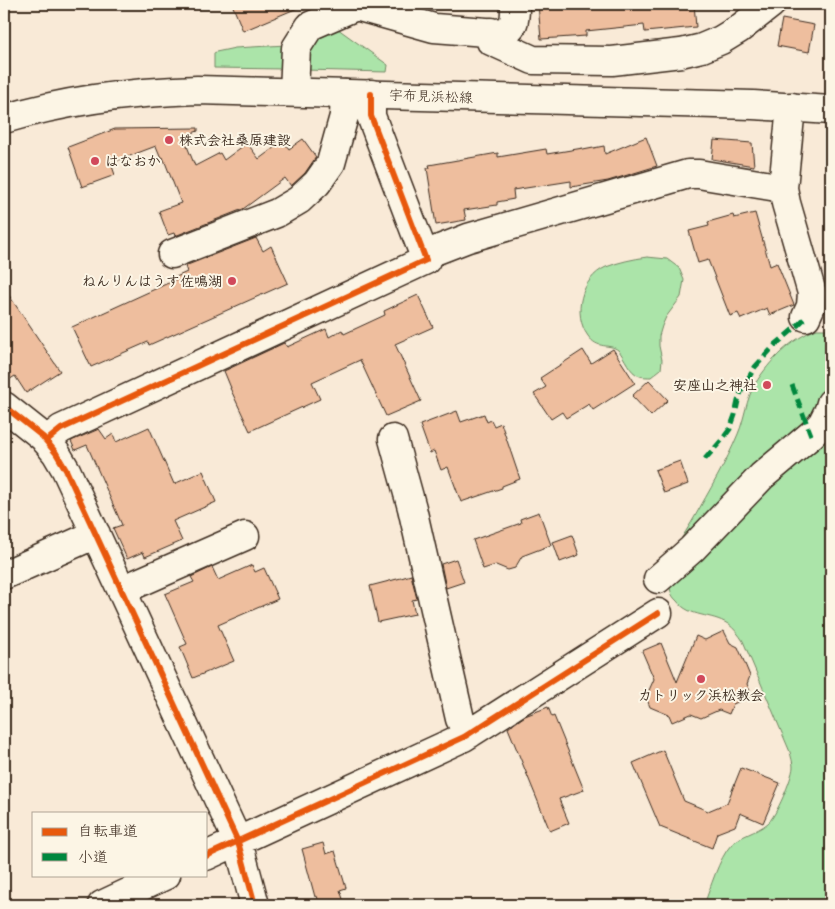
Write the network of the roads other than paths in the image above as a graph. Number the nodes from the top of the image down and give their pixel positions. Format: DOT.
graph roads {
  1 [pos="515,4"];
  2 [pos="771,4"];
  3 [pos="491,32"];
  4 [pos="294,92"];
  5 [pos="345,94"];
  6 [pos="371,94"];
  7 [pos="791,107"];
  8 [pos="831,110"];
  9 [pos="4,119"];
  10 [pos="783,188"];
  11 [pos="172,254"];
  12 [pos="424,255"];
  13 [pos="806,317"];
  14 [pos="831,403"];
  15 [pos="4,406"];
  16 [pos="393,439"];
  17 [pos="46,441"];
  18 [pos="96,534"];
  19 [pos="245,536"];
  20 [pos="4,575"];
  21 [pos="658,579"];
  22 [pos="122,590"];
  23 [pos="658,614"];
  24 [pos="469,734"];
  25 [pos="238,842"];
  26 [pos="208,855"];
  27 [pos="164,876"];
  28 [pos="102,905"];
  29 [pos="255,905"];
  1 -- 3 [label="street"];
  2 -- 3 [label="street"];
  3 -- 4 [label="street"];
  4 -- 5 [label="street, 宇布見浜松線"];
  4 -- 9 [label="street, 宇布見浜松線"];
  5 -- 6 [label="street, 宇布見浜松線"];
  5 -- 11 [label="street"];
  6 -- 7 [label="street, 宇布見浜松線"];
  6 -- 12 [label="street"];
  7 -- 8 [label="street, 宇布見浜松線"];
  7 -- 10 [label="street"];
  10 -- 12 [label="street"];
  10 -- 13 [label="street"];
  12 -- 17 [label="street"];
  14 -- 21 [label="street"];
  15 -- 17 [label="street"];
  16 -- 24 [label="street"];
  17 -- 18 [label="street"];
  18 -- 20 [label="street"];
  18 -- 22 [label="street"];
  19 -- 22 [label="street"];
  22 -- 25 [label="street"];
  23 -- 24 [label="street"];
  24 -- 25 [label="street"];
  25 -- 26 [label="street"];
  25 -- 29 [label="street"];
  27 -- 28 [label="street"];
}
